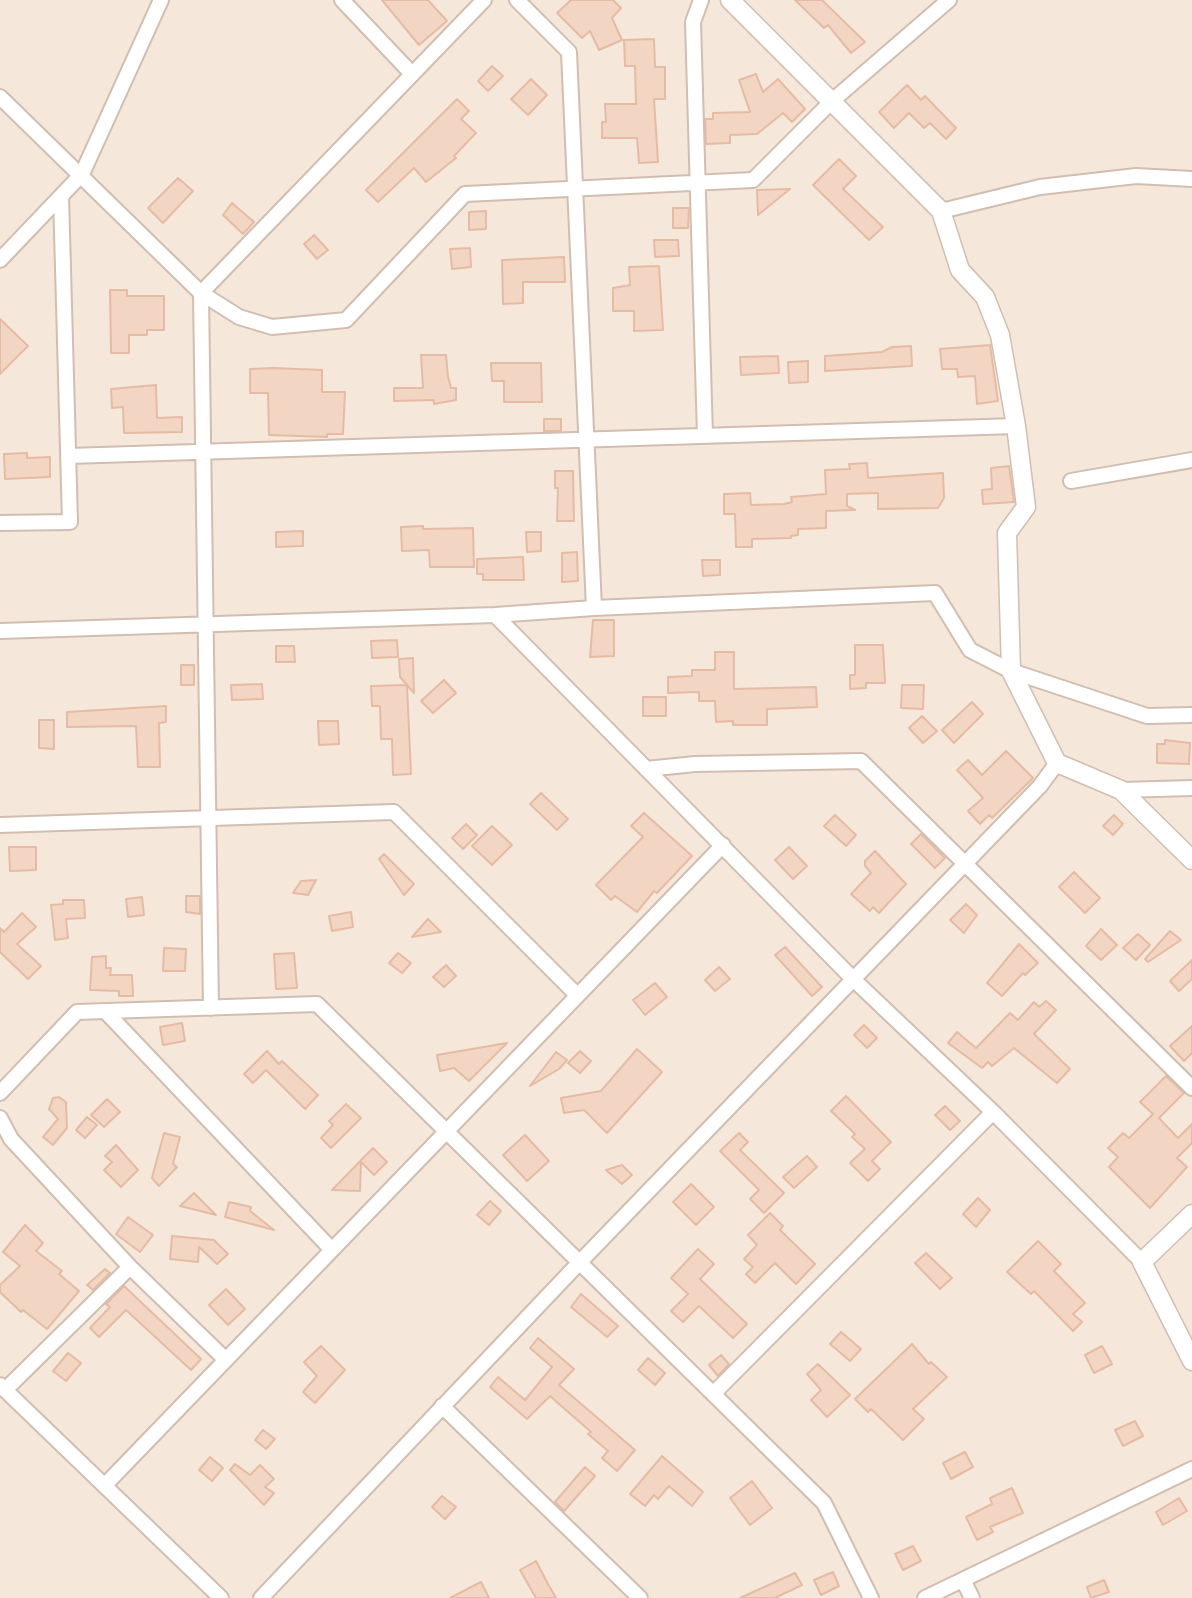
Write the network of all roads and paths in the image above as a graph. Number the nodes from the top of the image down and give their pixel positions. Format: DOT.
graph roads {
  1 [pos="161,0"];
  2 [pos="341,0"];
  3 [pos="484,0"];
  4 [pos="517,0"];
  5 [pos="701,0"];
  6 [pos="730,0"];
  7 [pos="949,0"];
  8 [pos="412,74"];
  9 [pos="0,97"];
  10 [pos="832,102"];
  11 [pos="82,174"];
  12 [pos="1192,179"];
  13 [pos="698,184"];
  14 [pos="574,189"];
  15 [pos="61,196"];
  16 [pos="942,211"];
  17 [pos="0,260"];
  18 [pos="201,293"];
  19 [pos="1016,426"];
  20 [pos="705,436"];
  21 [pos="584,441"];
  22 [pos="203,452"];
  23 [pos="69,456"];
  24 [pos="1192,460"];
  25 [pos="1071,481"];
  26 [pos="0,523"];
  27 [pos="594,608"];
  28 [pos="495,615"];
  29 [pos="205,624"];
  30 [pos="0,631"];
  31 [pos="1011,671"];
  32 [pos="1192,715"];
  33 [pos="1057,763"];
  34 [pos="646,769"];
  35 [pos="1192,788"];
  36 [pos="1121,790"];
  37 [pos="208,818"];
  38 [pos="0,825"];
  39 [pos="723,845"];
  40 [pos="1192,860"];
  41 [pos="964,864"];
  42 [pos="853,979"];
  43 [pos="577,995"];
  44 [pos="211,1008"];
  45 [pos="106,1012"];
  46 [pos="1192,1088"];
  47 [pos="0,1094"];
  48 [pos="993,1112"];
  49 [pos="0,1118"];
  50 [pos="447,1130"];
  51 [pos="1192,1214"];
  52 [pos="332,1250"];
  53 [pos="1142,1262"];
  54 [pos="578,1264"];
  55 [pos="130,1267"];
  56 [pos="226,1360"];
  57 [pos="1192,1361"];
  58 [pos="2,1388"];
  59 [pos="713,1394"];
  60 [pos="442,1406"];
  61 [pos="1192,1469"];
  62 [pos="106,1485"];
  63 [pos="963,1580"];
  64 [pos="221,1598"];
  65 [pos="261,1598"];
  66 [pos="640,1598"];
  67 [pos="871,1598"];
  68 [pos="925,1598"];
  69 [pos="972,1598"];
  1 -- 11 [label="street"];
  2 -- 8 [label="street"];
  3 -- 8 [label="street"];
  4 -- 14 [label="street"];
  5 -- 13 [label="street"];
  6 -- 10 [label="street"];
  7 -- 10 [label="street"];
  8 -- 18 [label="street"];
  9 -- 11 [label="street"];
  10 -- 13 [label="street"];
  10 -- 16 [label="street"];
  11 -- 15 [label="street"];
  11 -- 18 [label="street"];
  12 -- 16 [label="street"];
  13 -- 14 [label="street"];
  13 -- 20 [label="street"];
  14 -- 18 [label="street"];
  14 -- 21 [label="street"];
  15 -- 17 [label="street"];
  15 -- 23 [label="street"];
  16 -- 19 [label="street"];
  18 -- 22 [label="street"];
  19 -- 20 [label="street"];
  19 -- 31 [label="street"];
  20 -- 21 [label="street"];
  21 -- 22 [label="street"];
  21 -- 27 [label="street"];
  22 -- 23 [label="street"];
  22 -- 29 [label="street"];
  23 -- 26 [label="street"];
  24 -- 25 [label="street"];
  27 -- 28 [label="street"];
  27 -- 31 [label="street"];
  28 -- 29 [label="street"];
  28 -- 34 [label="street"];
  29 -- 30 [label="street"];
  29 -- 37 [label="street"];
  31 -- 32 [label="street"];
  31 -- 33 [label="street"];
  33 -- 36 [label="street"];
  33 -- 41 [label="street"];
  34 -- 39 [label="street"];
  34 -- 41 [label="street"];
  35 -- 36 [label="street"];
  36 -- 40 [label="street"];
  37 -- 38 [label="street"];
  37 -- 43 [label="street"];
  37 -- 44 [label="street"];
  39 -- 42 [label="street"];
  39 -- 43 [label="street"];
  41 -- 42 [label="street"];
  41 -- 46 [label="street"];
  42 -- 48 [label="street"];
  42 -- 54 [label="street"];
  43 -- 50 [label="street"];
  44 -- 45 [label="street"];
  44 -- 50 [label="street"];
  45 -- 47 [label="street"];
  45 -- 52 [label="street"];
  48 -- 53 [label="street"];
  48 -- 59 [label="street"];
  49 -- 55 [label="street"];
  50 -- 52 [label="street"];
  50 -- 54 [label="street"];
  51 -- 53 [label="street"];
  52 -- 56 [label="street"];
  53 -- 57 [label="street"];
  54 -- 59 [label="street"];
  54 -- 60 [label="street"];
  55 -- 56 [label="street"];
  55 -- 58 [label="street"];
  56 -- 62 [label="street"];
  58 -- 62 [label="street"];
  59 -- 67 [label="street"];
  60 -- 65 [label="street"];
  60 -- 66 [label="street"];
  61 -- 63 [label="street"];
  62 -- 64 [label="street"];
  63 -- 68 [label="street"];
  63 -- 69 [label="street"];
}
